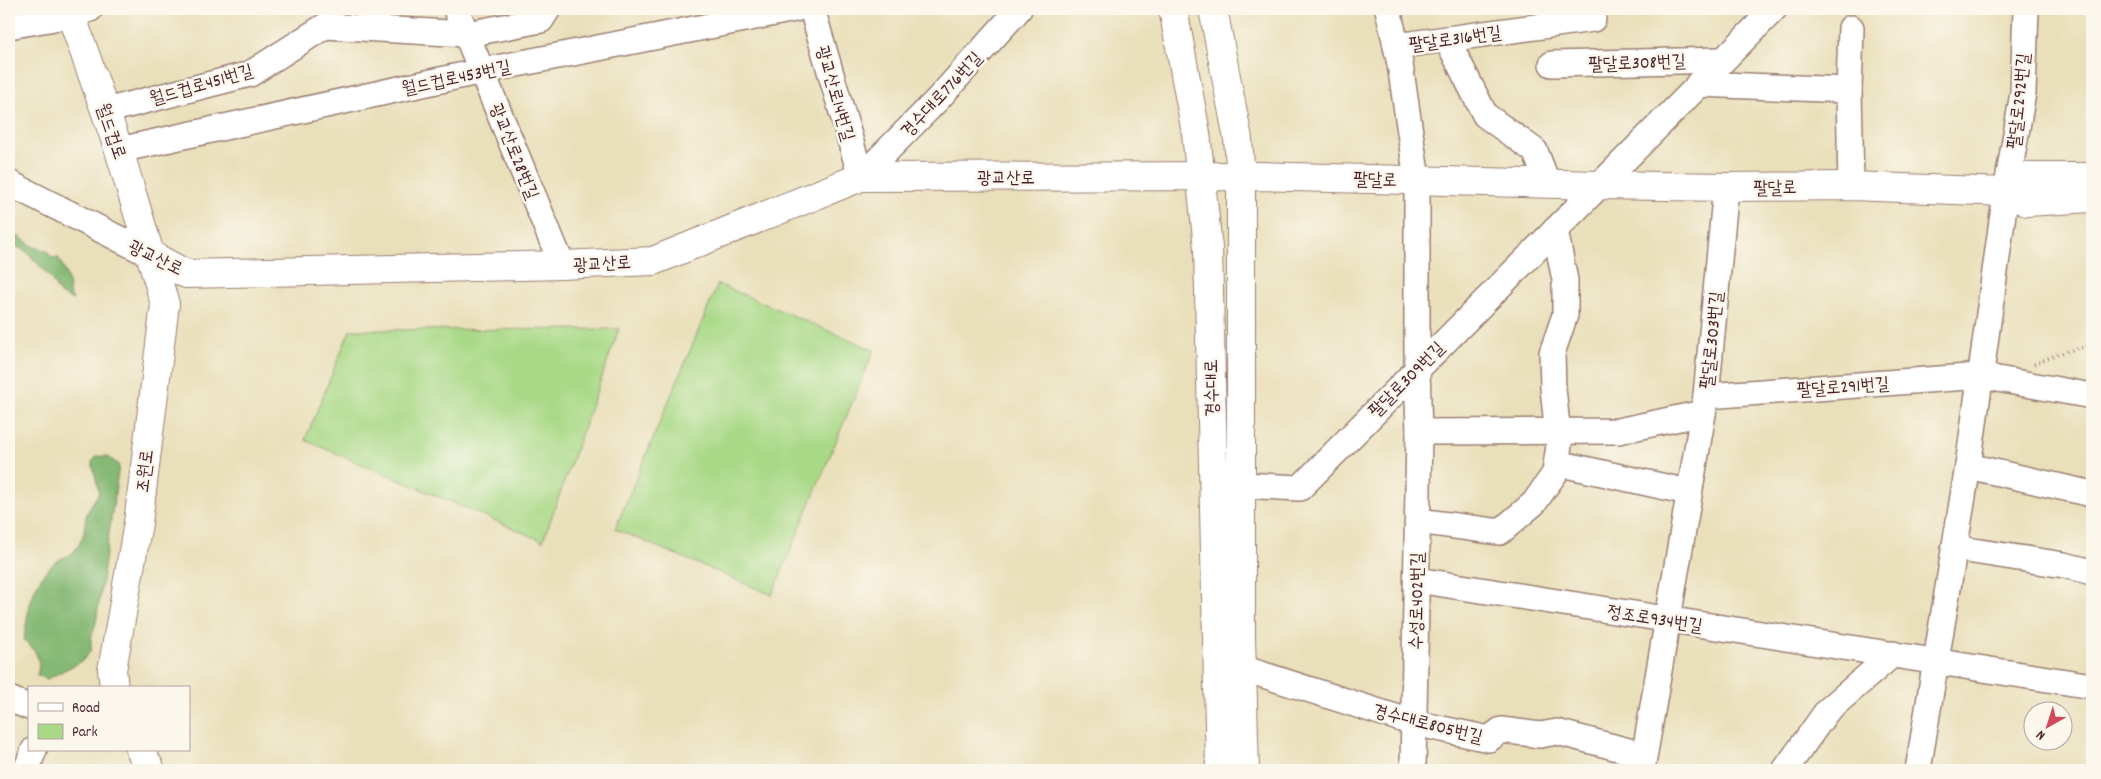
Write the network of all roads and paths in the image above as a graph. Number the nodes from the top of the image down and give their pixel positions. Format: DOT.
graph roads {
  1 [pos="456,9"];
  2 [pos="548,9"];
  3 [pos="795,9"];
  4 [pos="812,9"];
  5 [pos="1019,9"];
  6 [pos="1173,9"];
  7 [pos="1213,9"];
  8 [pos="1388,9"];
  9 [pos="1590,9"];
  10 [pos="1774,9"];
  11 [pos="2026,9"];
  12 [pos="77,11"];
  13 [pos="322,17"];
  14 [pos="9,26"];
  15 [pos="1851,28"];
  16 [pos="466,34"];
  17 [pos="1447,39"];
  18 [pos="1396,46"];
  19 [pos="1723,60"];
  20 [pos="1552,64"];
  21 [pos="482,71"];
  22 [pos="1698,84"];
  23 [pos="1849,90"];
  24 [pos="105,111"];
  25 [pos="119,150"];
  26 [pos="1201,176"];
  27 [pos="861,177"];
  28 [pos="1241,177"];
  29 [pos="2092,177"];
  30 [pos="1417,180"];
  31 [pos="9,183"];
  32 [pos="1548,184"];
  33 [pos="1598,185"];
  34 [pos="1851,186"];
  35 [pos="1726,187"];
  36 [pos="2006,192"];
  37 [pos="2092,198"];
  38 [pos="1555,230"];
  39 [pos="151,255"];
  40 [pos="562,265"];
  41 [pos="2092,345"];
  42 [pos="2028,366"];
  43 [pos="1417,369"];
  44 [pos="1980,376"];
  45 [pos="2092,396"];
  46 [pos="1704,405"];
  47 [pos="1419,432"];
  48 [pos="1558,432"];
  49 [pos="1557,464"];
  50 [pos="1968,466"];
  51 [pos="1241,485"];
  52 [pos="1688,492"];
  53 [pos="2092,494"];
  54 [pos="1418,521"];
  55 [pos="1954,548"];
  56 [pos="2092,572"];
  57 [pos="1417,580"];
  58 [pos="1668,620"];
  59 [pos="1893,654"];
  60 [pos="1935,660"];
  61 [pos="1242,668"];
  62 [pos="114,686"];
  63 [pos="2092,686"];
  64 [pos="9,699"];
  65 [pos="28,707"];
  66 [pos="1414,723"];
  67 [pos="33,752"];
  68 [pos="141,752"];
  69 [pos="1643,763"];
  70 [pos="26,770"];
  71 [pos="151,770"];
  72 [pos="1220,770"];
  73 [pos="1245,770"];
  74 [pos="1413,770"];
  75 [pos="1785,770"];
  76 [pos="1918,770"];
  1 -- 16 [label="street, 광교산로28번길"];
  2 -- 16 [label="street, 월드컵로451번길"];
  3 -- 21 [label="street, 월드컵로453번길"];
  4 -- 27 [label="street, 광교산로14번길"];
  5 -- 27 [label="street, 경수대로776번길"];
  6 -- 26 [label="main road, 경수대로"];
  7 -- 28 [label="main road, 경수대로"];
  8 -- 18 [label="street, 팔달로316번길"];
  9 -- 17 [label="street, 팔달로316번길"];
  10 -- 19 [label="street, 팔달로308번길"];
  11 -- 36 [label="street, 팔달로292번길"];
  12 -- 14 [label="street"];
  12 -- 24 [label="main road, 월드컵로"];
  13 -- 16 [label="street, 월드컵로451번길"];
  13 -- 24 [label="street, 월드컵로451번길"];
  15 -- 23 [label="street"];
  16 -- 21 [label="street, 광교산로28번길"];
  17 -- 18 [label="street, 팔달로316번길"];
  17 -- 32 [label="street"];
  18 -- 30 [label="street, 팔달로316번길"];
  19 -- 20 [label="street, 팔달로308번길"];
  19 -- 22 [label="street, 팔달로308번길"];
  21 -- 25 [label="street, 월드컵로453번길"];
  21 -- 40 [label="street, 광교산로28번길"];
  22 -- 23 [label="street, 팔달로308번길"];
  22 -- 33 [label="street, 팔달로308번길"];
  23 -- 34 [label="street"];
  24 -- 25 [label="main road, 월드컵로"];
  25 -- 39 [label="main road, 월드컵로"];
  26 -- 27 [label="main road, 광교산로"];
  26 -- 28 [label="main road, 팔달로"];
  26 -- 72 [label="main road, 경수대로"];
  27 -- 40 [label="main road, 광교산로"];
  28 -- 30 [label="main road, 팔달로"];
  28 -- 51 [label="main road, 경수대로"];
  29 -- 36 [label="main road"];
  30 -- 32 [label="main road, 팔달로"];
  30 -- 43 [label="street, 수성로402번길"];
  31 -- 39 [label="street, 광교산로"];
  32 -- 33 [label="main road, 팔달로"];
  33 -- 35 [label="main road, 팔달로"];
  33 -- 38 [label="street, 팔달로309번길"];
  34 -- 35 [label="main road, 팔달로"];
  34 -- 36 [label="main road, 팔달로"];
  35 -- 46 [label="street, 팔달로303번길"];
  36 -- 37 [label="main road, 팔달로"];
  36 -- 44 [label="street"];
  38 -- 43 [label="street, 팔달로309번길"];
  38 -- 48 [label="street"];
  39 -- 40 [label="main road, 광교산로"];
  39 -- 62 [label="main road, 조원로"];
  41 -- 42 [label="path"];
  43 -- 47 [label="street, 수성로402번길"];
  43 -- 51 [label="street, 팔달로309번길"];
  44 -- 45 [label="street, 팔달로291번길"];
  44 -- 46 [label="street, 팔달로291번길"];
  44 -- 50 [label="street"];
  46 -- 48 [label="street"];
  46 -- 52 [label="street, 팔달로303번길"];
  47 -- 48 [label="street"];
  47 -- 54 [label="street, 수성로402번길"];
  48 -- 49 [label="street"];
  49 -- 52 [label="street"];
  49 -- 54 [label="street"];
  50 -- 53 [label="street"];
  50 -- 55 [label="street"];
  51 -- 61 [label="main road, 경수대로"];
  52 -- 58 [label="street, 팔달로303번길"];
  54 -- 57 [label="street, 수성로402번길"];
  55 -- 56 [label="street"];
  55 -- 60 [label="street"];
  57 -- 58 [label="street, 정조로934번길"];
  57 -- 66 [label="street, 수성로402번길"];
  58 -- 59 [label="street, 정조로934번길"];
  58 -- 69 [label="street, 팔달로303번길"];
  59 -- 60 [label="street, 정조로934번길"];
  59 -- 75 [label="street"];
  60 -- 63 [label="street, 정조로934번길"];
  60 -- 76 [label="street"];
  61 -- 66 [label="street, 경수대로805번길"];
  61 -- 73 [label="main road, 경수대로"];
  64 -- 65 [label="street"];
  66 -- 69 [label="street, 경수대로805번길"];
  66 -- 74 [label="street, 수성로402번길"];
  67 -- 70 [label="street"];
  68 -- 71 [label="main road"];
}
